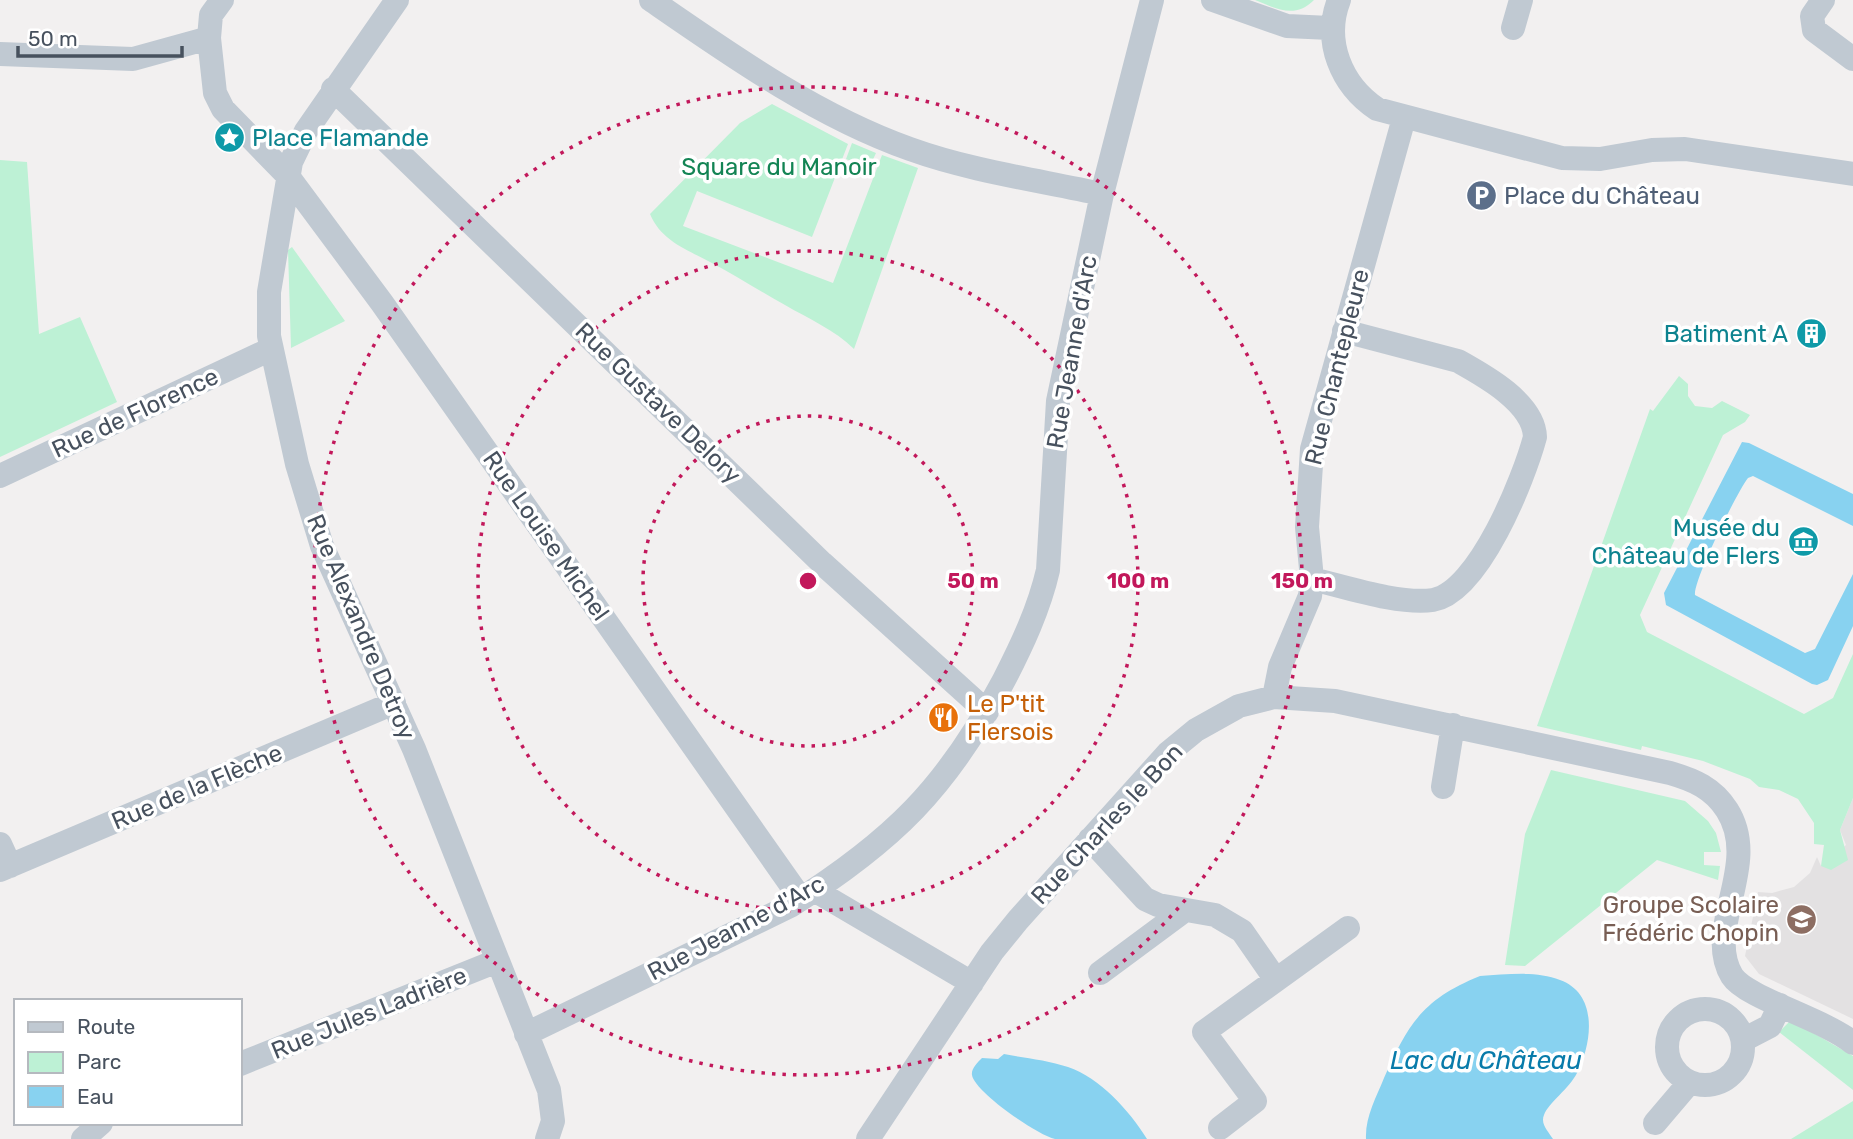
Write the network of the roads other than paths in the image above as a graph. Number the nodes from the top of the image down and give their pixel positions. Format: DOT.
graph roads {
  1 [pos="222,0"];
  2 [pos="397,0"];
  3 [pos="651,0"];
  4 [pos="1152,0"];
  5 [pos="1213,0"];
  6 [pos="1339,0"];
  7 [pos="1521,0"];
  8 [pos="1823,0"];
  9 [pos="1330,28"];
  10 [pos="1513,28"];
  11 [pos="209,38"];
  12 [pos="0,54"];
  13 [pos="1853,59"];
  14 [pos="333,89"];
  15 [pos="1404,118"];
  16 [pos="1853,174"];
  17 [pos="287,175"];
  18 [pos="1102,194"];
  19 [pos="1344,331"];
  20 [pos="271,349"];
  21 [pos="0,476"];
  22 [pos="1312,579"];
  23 [pos="1274,697"];
  24 [pos="394,704"];
  25 [pos="987,712"];
  26 [pos="1453,725"];
  27 [pos="1443,787"];
  28 [pos="1090,839"];
  29 [pos="3,860"];
  30 [pos="807,895"];
  31 [pos="1185,910"];
  32 [pos="1348,928"];
  33 [pos="497,961"];
  34 [pos="1100,973"];
  35 [pos="1276,980"];
  36 [pos="972,983"];
  37 [pos="1780,1004"];
  38 [pos="526,1034"];
  39 [pos="1743,1040"];
  40 [pos="1853,1043"];
  41 [pos="242,1063"];
  42 [pos="1689,1083"];
  43 [pos="1655,1123"];
  44 [pos="99,1125"];
  45 [pos="1220,1128"];
  46 [pos="878,1135"];
  47 [pos="83,1139"];
  48 [pos="547,1139"];
  1 -- 11 [label="street"];
  2 -- 14 [label="street, Rue Alexandre Detroy"];
  3 -- 18 [label="street"];
  4 -- 18 [label="street, Rue Jeanne d'Arc"];
  5 -- 9 [label="street"];
  6 -- 9 [label="street"];
  7 -- 10 [label="street"];
  8 -- 13 [label="street"];
  9 -- 15 [label="street"];
  11 -- 12 [label="street"];
  11 -- 17 [label="street, Rue Louise Michel"];
  14 -- 17 [label="street, Rue Alexandre Detroy"];
  14 -- 25 [label="street, Rue Gustave Delory"];
  15 -- 16 [label="street"];
  15 -- 19 [label="street, Rue Chantepleure"];
  17 -- 20 [label="street, Rue Alexandre Detroy"];
  17 -- 30 [label="street, Rue Louise Michel"];
  18 -- 25 [label="street, Rue Jeanne d'Arc"];
  19 -- 22 [label="street, Rue Chantepleure"];
  19 -- 22 [label="street"];
  20 -- 21 [label="street, Rue de Florence"];
  20 -- 24 [label="street, Rue Alexandre Detroy"];
  22 -- 23 [label="street, Rue Chantepleure"];
  23 -- 26 [label="street, Rue Charles le Bon"];
  23 -- 28 [label="street, Rue Charles le Bon"];
  24 -- 29 [label="street, Rue de la Flèche"];
  24 -- 33 [label="street, Rue Alexandre Detroy"];
  25 -- 30 [label="street, Rue Jeanne d'Arc"];
  26 -- 27 [label="street"];
  26 -- 37 [label="street, Rue Charles le Bon"];
  28 -- 31 [label="street"];
  28 -- 36 [label="street, Rue Charles le Bon"];
  30 -- 36 [label="street, Rue Louise Michel"];
  30 -- 38 [label="street, Rue Jeanne d'Arc"];
  31 -- 34 [label="street"];
  31 -- 35 [label="street"];
  32 -- 35 [label="street"];
  33 -- 38 [label="street, Rue Alexandre Detroy"];
  33 -- 41 [label="street, Rue Jules Ladrière"];
  35 -- 45 [label="street"];
  36 -- 46 [label="street, Rue Charles le Bon"];
  37 -- 39 [label="street"];
  37 -- 40 [label="street, Rue Charles le Bon"];
  38 -- 48 [label="street, Rue Alexandre Detroy"];
  39 -- 42 [label="street"];
  39 -- 42 [label="street"];
  42 -- 43 [label="street"];
  44 -- 47 [label="street"];
}
